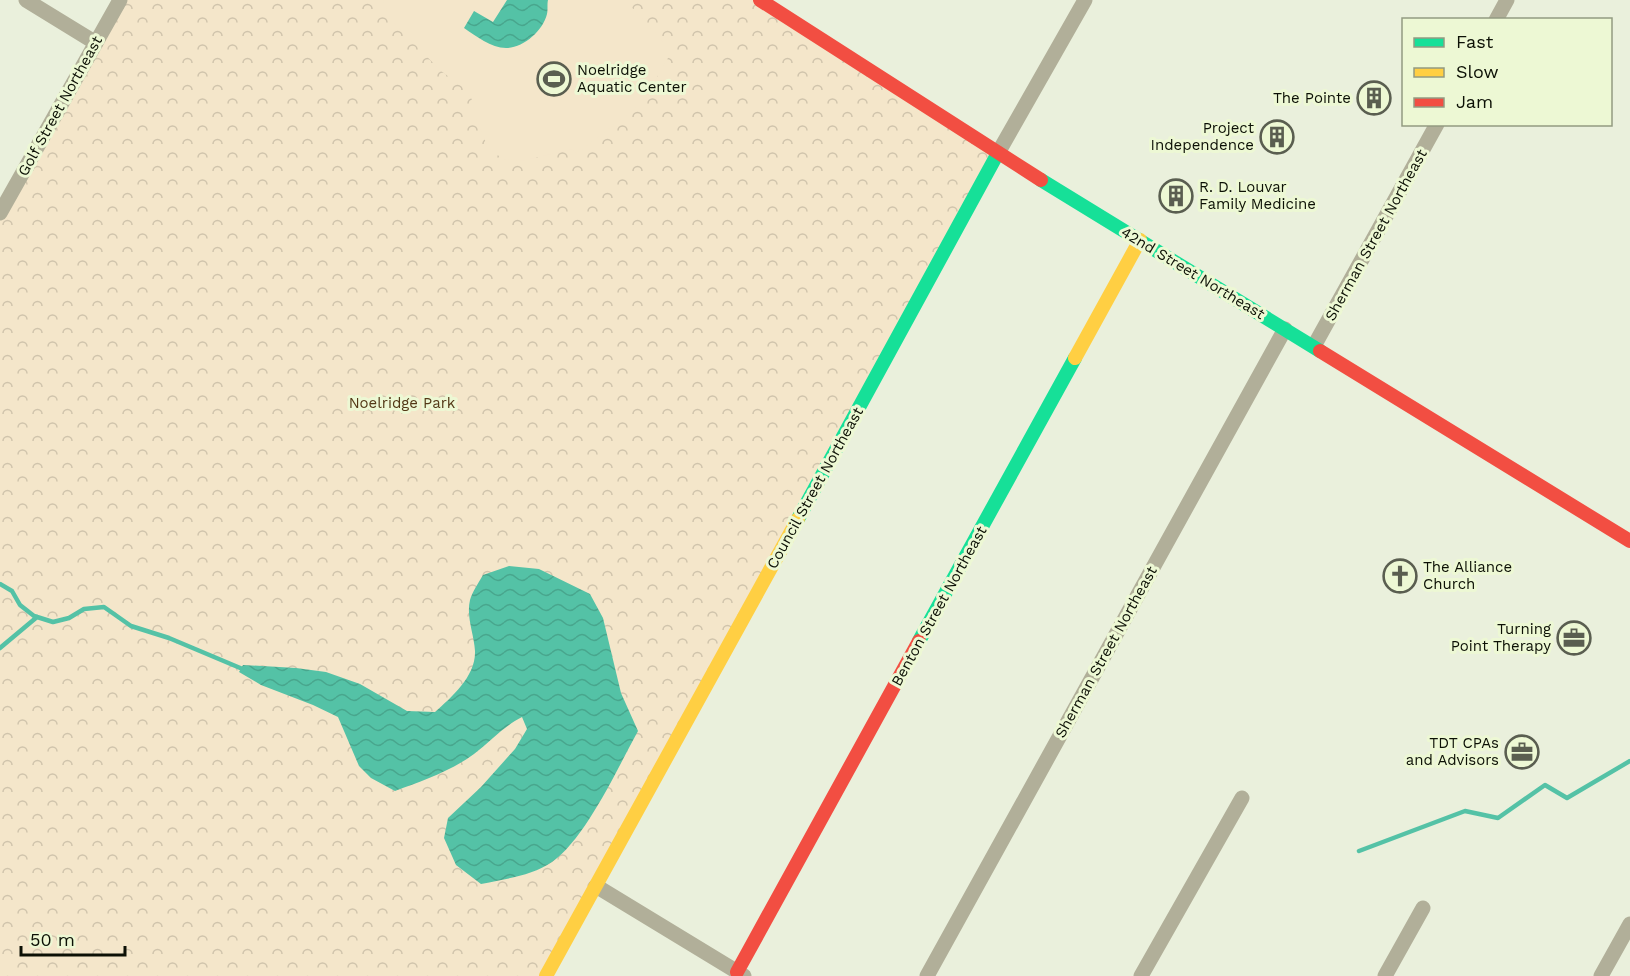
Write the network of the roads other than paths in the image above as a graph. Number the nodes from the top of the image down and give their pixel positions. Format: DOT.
graph roads {
  1 [pos="26,0"];
  2 [pos="120,0"];
  3 [pos="760,0"];
  4 [pos="1085,0"];
  5 [pos="1507,0"];
  6 [pos="1497,18"];
  7 [pos="96,43"];
  8 [pos="1436,126"];
  9 [pos="998,153"];
  10 [pos="2,203"];
  11 [pos="1140,240"];
  12 [pos="1285,329"];
  13 [pos="1314,346"];
  14 [pos="1630,541"];
  15 [pos="1242,798"];
  16 [pos="596,886"];
  17 [pos="1423,908"];
  18 [pos="1630,924"];
  19 [pos="741,974"];
  20 [pos="546,976"];
  21 [pos="927,976"];
  22 [pos="1141,976"];
  23 [pos="1385,976"];
  24 [pos="1601,976"];
  1 -- 7 [label="street"];
  2 -- 7 [label="street, Golf Street Northeast"];
  3 -- 9 [label="street, 42nd Street Northeast"];
  4 -- 9 [label="street, Council Street Northeast"];
  5 -- 6 [label="street"];
  7 -- 10 [label="street, Golf Street Northeast"];
  8 -- 13 [label="street, Sherman Street Northeast"];
  9 -- 11 [label="street, 42nd Street Northeast"];
  9 -- 16 [label="street, Council Street Northeast"];
  11 -- 12 [label="street, 42nd Street Northeast"];
  11 -- 19 [label="street, Benton Street Northeast"];
  12 -- 13 [label="street, 42nd Street Northeast"];
  12 -- 21 [label="street, Sherman Street Northeast"];
  13 -- 14 [label="street, 42nd Street Northeast"];
  15 -- 22 [label="street"];
  16 -- 19 [label="street"];
  16 -- 20 [label="street, Council Street Northeast"];
  17 -- 23 [label="street"];
  18 -- 24 [label="street"];
}
